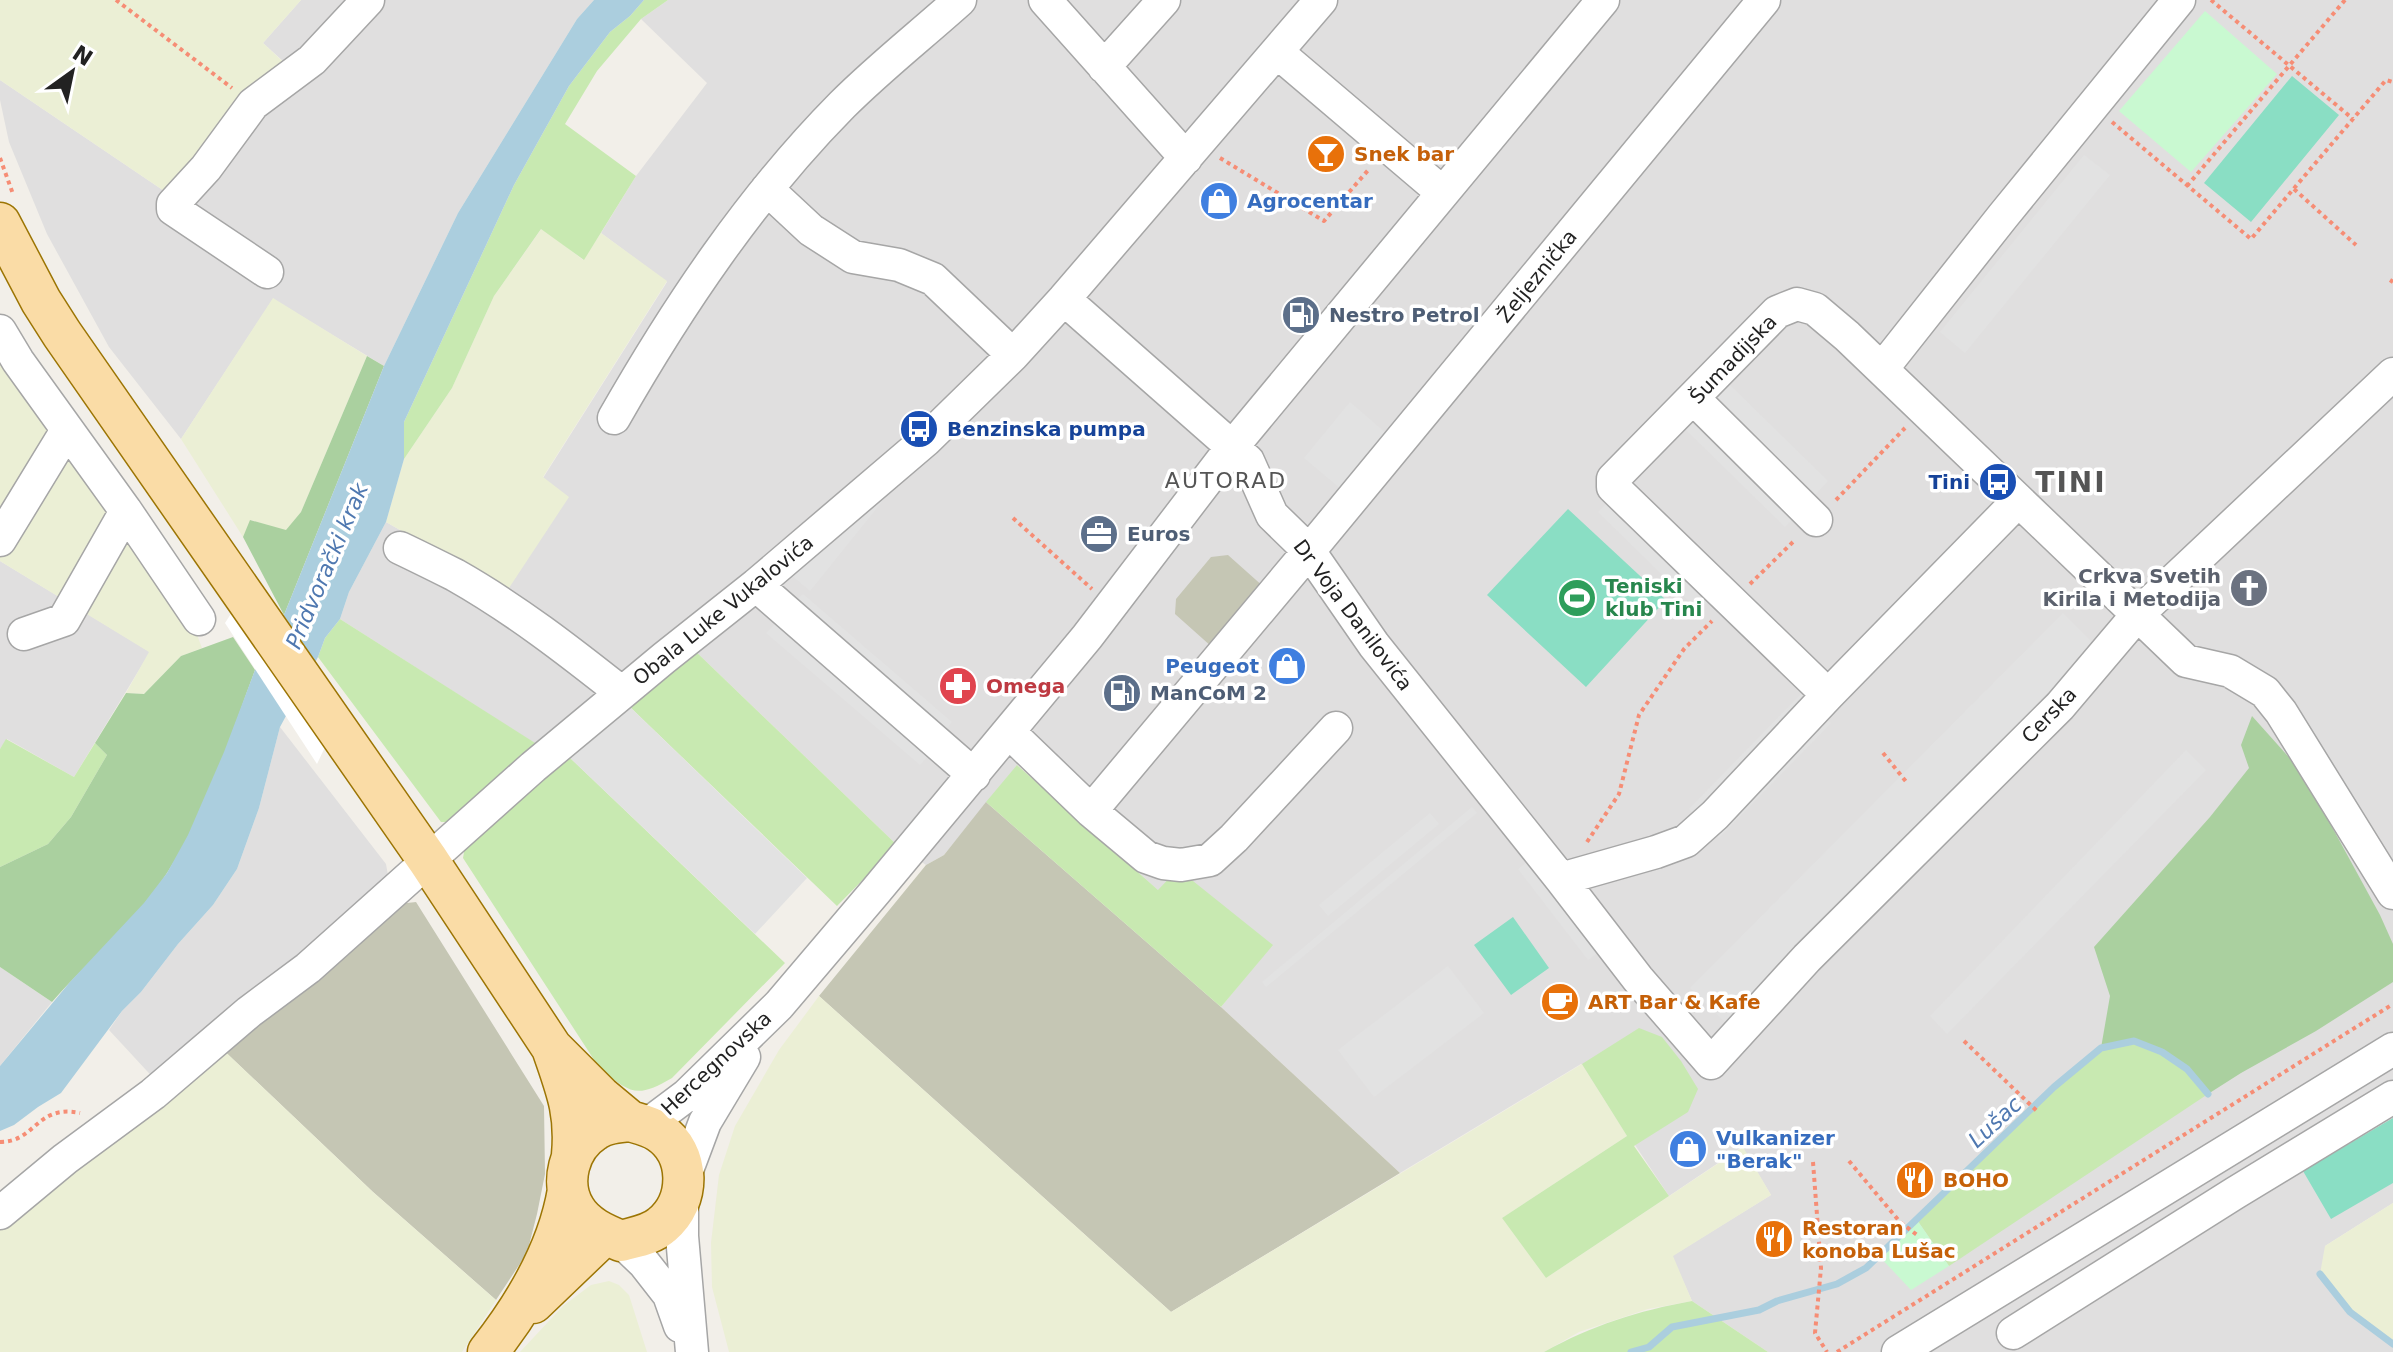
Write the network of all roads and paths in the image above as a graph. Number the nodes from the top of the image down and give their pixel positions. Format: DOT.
graph roads {
  1 [pos="116,0"];
  2 [pos="368,0"];
  3 [pos="960,0"];
  4 [pos="1045,0"];
  5 [pos="1164,0"];
  6 [pos="1321,0"];
  7 [pos="1603,0"];
  8 [pos="1763,0"];
  9 [pos="2179,0"];
  10 [pos="2211,0"];
  11 [pos="2345,0"];
  12 [pos="1277,52"];
  13 [pos="2290,66"];
  14 [pos="1104,67"];
  15 [pos="2393,82"];
  16 [pos="253,104"];
  17 [pos="2107,117"];
  18 [pos="2353,119"];
  19 [pos="1192,151"];
  20 [pos="1375,162"];
  21 [pos="2187,186"];
  22 [pos="767,189"];
  23 [pos="2294,189"];
  24 [pos="1443,193"];
  25 [pos="0,223"];
  26 [pos="2356,245"];
  27 [pos="267,272"];
  28 [pos="1064,299"];
  29 [pos="0,331"];
  30 [pos="1013,355"];
  31 [pos="1882,369"];
  32 [pos="2393,374"];
  33 [pos="1694,399"];
  34 [pos="614,418"];
  35 [pos="67,430"];
  36 [pos="1233,446"];
  37 [pos="2018,501"];
  38 [pos="126,511"];
  39 [pos="1013,518"];
  40 [pos="1816,520"];
  41 [pos="0,540"];
  42 [pos="400,548"];
  43 [pos="1309,551"];
  44 [pos="756,585"];
  45 [pos="1092,589"];
  46 [pos="1732,602"];
  47 [pos="2138,614"];
  48 [pos="199,619"];
  49 [pos="24,634"];
  50 [pos="622,693"];
  51 [pos="1828,695"];
  52 [pos="1336,728"];
  53 [pos="1009,732"];
  54 [pos="1883,753"];
  55 [pos="974,775"];
  56 [pos="1908,784"];
  57 [pos="1091,811"];
  58 [pos="428,860"];
  59 [pos="1561,879"];
  60 [pos="2393,893"];
  61 [pos="2393,1004"];
  62 [pos="779,1005"];
  63 [pos="1964,1041"];
  64 [pos="552,1048"];
  65 [pos="2393,1049"];
  66 [pos="1711,1063"];
  67 [pos="2393,1097"];
  68 [pos="2039,1113"];
  69 [pos="638,1123"];
  70 [pos="111,1125"];
  71 [pos="0,1142"];
  72 [pos="1849,1161"];
  73 [pos="1813,1162"];
  74 [pos="570,1173"];
  75 [pos="683,1186"];
  76 [pos="0,1213"];
  77 [pos="1917,1235"];
  78 [pos="613,1237"];
  79 [pos="2013,1333"];
  80 [pos="499,1338"];
  81 [pos="690,1352"];
  82 [pos="1827,1352"];
  83 [pos="1837,1352"];
  84 [pos="1898,1352"];
  1 -- 16 [label="path"];
  2 -- 16 [label="street"];
  3 -- 22 [label="street"];
  4 -- 14 [label="street"];
  5 -- 14 [label="street"];
  6 -- 12 [label="street, Obala Luke Vukalovića"];
  7 -- 24 [label="street"];
  8 -- 43 [label="street, Željeznička"];
  9 -- 31 [label="street"];
  10 -- 13 [label="path"];
  11 -- 13 [label="path"];
  12 -- 19 [label="street, Obala Luke Vukalovića"];
  12 -- 24 [label="street"];
  13 -- 18 [label="path"];
  13 -- 21 [label="path"];
  14 -- 19 [label="street"];
  15 -- 18 [label="path"];
  16 -- 27 [label="street"];
  17 -- 21 [label="path"];
  18 -- 23 [label="path"];
  19 -- 20 [label="path"];
  19 -- 28 [label="street, Obala Luke Vukalovića"];
  21 -- 23 [label="path"];
  22 -- 30 [label="street"];
  22 -- 34 [label="street"];
  23 -- 26 [label="path"];
  24 -- 36 [label="street"];
  25 -- 58 [label="main road"];
  28 -- 30 [label="street, Obala Luke Vukalovića"];
  28 -- 36 [label="street, Dr Voja Danilovića"];
  29 -- 35 [label="street"];
  30 -- 44 [label="street, Obala Luke Vukalovića"];
  31 -- 33 [label="street, Šumadijska"];
  31 -- 37 [label="street, Šumadijska"];
  32 -- 47 [label="street, Cerska"];
  33 -- 40 [label="street"];
  33 -- 46 [label="street, Šumadijska"];
  35 -- 38 [label="street"];
  35 -- 41 [label="street"];
  36 -- 43 [label="street, Dr Voja Danilovića"];
  36 -- 53 [label="street"];
  37 -- 47 [label="street, Šumadijska"];
  37 -- 51 [label="street"];
  38 -- 48 [label="street"];
  38 -- 49 [label="street"];
  39 -- 45 [label="path"];
  42 -- 50 [label="street"];
  43 -- 57 [label="street, Željeznička"];
  43 -- 59 [label="street, Dr Voja Danilovića"];
  44 -- 50 [label="street, Obala Luke Vukalovića"];
  44 -- 55 [label="street"];
  46 -- 51 [label="street, Šumadijska"];
  46 -- 59 [label="path"];
  47 -- 60 [label="street, Šumadijska"];
  47 -- 66 [label="street, Cerska"];
  50 -- 58 [label="street, Obala Luke Vukalovića"];
  51 -- 59 [label="street"];
  52 -- 57 [label="street"];
  53 -- 55 [label="street"];
  53 -- 57 [label="street"];
  54 -- 56 [label="path"];
  55 -- 62 [label="street"];
  58 -- 64 [label="main road"];
  58 -- 70 [label="street, Obala Luke Vukalovića"];
  59 -- 66 [label="street, Dr Voja Danilovića"];
  61 -- 83 [label="path"];
  62 -- 69 [label="street, Hercegnovska"];
  62 -- 75 [label="street, Hercegnovska"];
  63 -- 68 [label="path"];
  64 -- 69 [label="main road"];
  64 -- 74 [label="main road"];
  65 -- 84 [label="street"];
  67 -- 79 [label="street"];
  69 -- 74 [label="main road"];
  69 -- 75 [label="main road"];
  70 -- 71 [label="path"];
  70 -- 76 [label="street, Obala Luke Vukalovića"];
  72 -- 77 [label="path"];
  73 -- 82 [label="path"];
  74 -- 78 [label="main road"];
  74 -- 80 [label="main road"];
  75 -- 78 [label="main road"];
  75 -- 81 [label="street"];
  78 -- 80 [label="main road"];
  78 -- 81 [label="street"];
}
